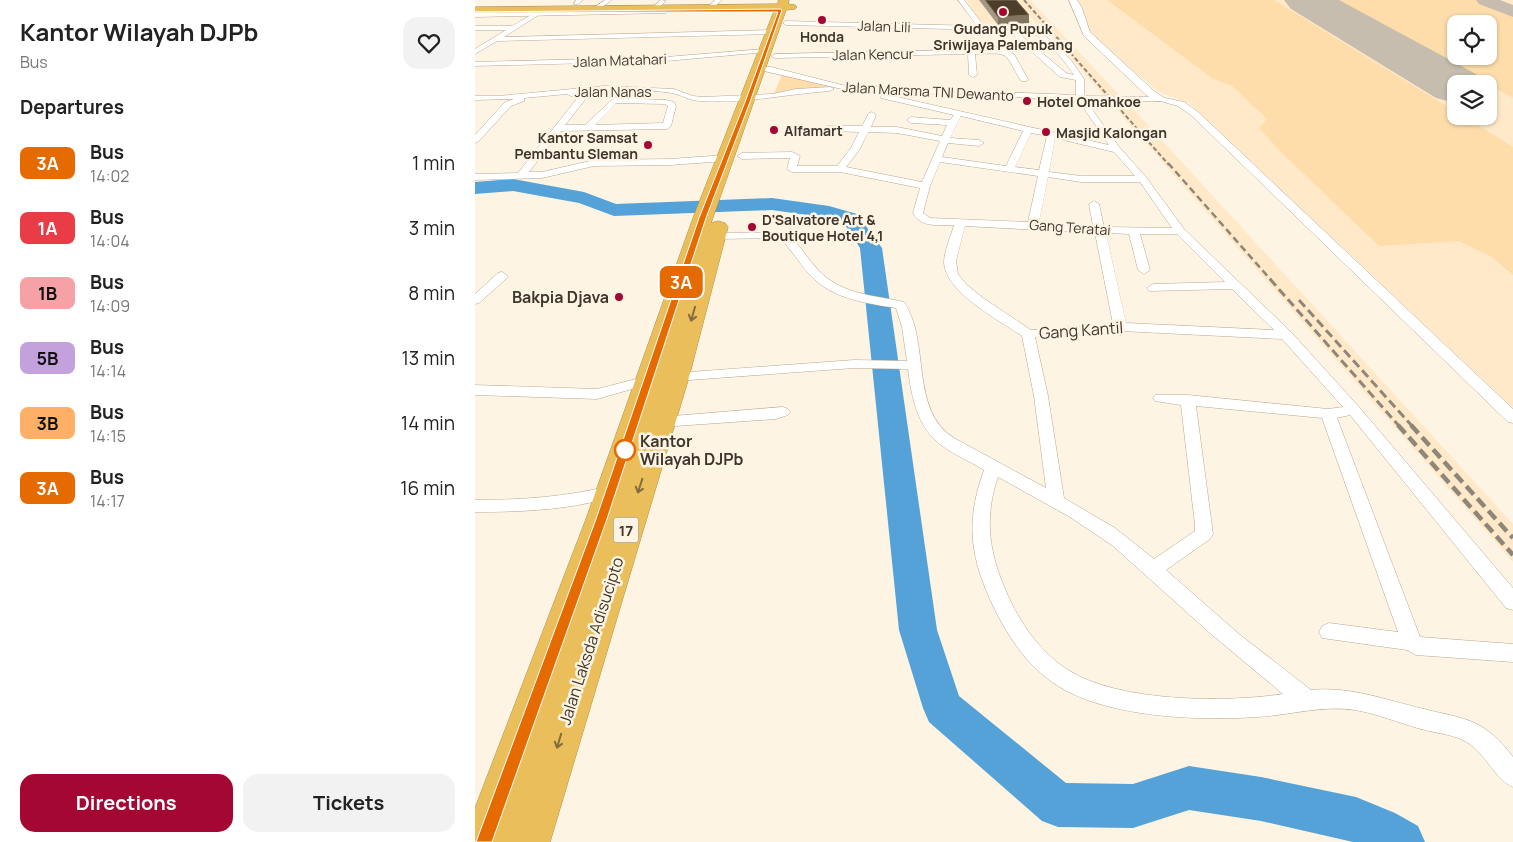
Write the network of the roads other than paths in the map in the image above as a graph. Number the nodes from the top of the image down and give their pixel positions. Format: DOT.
graph roads {
  1 [pos="609,0"];
  2 [pos="961,0"];
  3 [pos="1073,0"];
  4 [pos="715,4"];
  5 [pos="662,7"];
  6 [pos="597,8"];
  7 [pos="751,9"];
  8 [pos="785,9"];
  9 [pos="679,10"];
  10 [pos="475,11"];
  11 [pos="538,13"];
  12 [pos="731,24"];
  13 [pos="475,28"];
  14 [pos="515,28"];
  15 [pos="1011,30"];
  16 [pos="772,32"];
  17 [pos="980,32"];
  18 [pos="724,33"];
  19 [pos="495,40"];
  20 [pos="475,41"];
  21 [pos="475,52"];
  22 [pos="996,52"];
  23 [pos="971,53"];
  24 [pos="767,61"];
  25 [pos="475,64"];
  26 [pos="973,76"];
  27 [pos="1025,79"];
  28 [pos="1080,79"];
  29 [pos="849,88"];
  30 [pos="755,97"];
  31 [pos="475,98"];
  32 [pos="1080,98"];
  33 [pos="1160,99"];
  34 [pos="872,114"];
  35 [pos="958,115"];
  36 [pos="911,120"];
  37 [pos="952,123"];
  38 [pos="557,128"];
  39 [pos="587,128"];
  40 [pos="829,128"];
  41 [pos="865,129"];
  42 [pos="1028,130"];
  43 [pos="1051,136"];
  44 [pos="475,140"];
  45 [pos="946,140"];
  46 [pos="979,143"];
  47 [pos="1117,150"];
  48 [pos="937,159"];
  49 [pos="730,160"];
  50 [pos="839,169"];
  51 [pos="1009,170"];
  52 [pos="1042,174"];
  53 [pos="520,176"];
  54 [pos="475,178"];
  55 [pos="1081,179"];
  56 [pos="1143,179"];
  57 [pos="925,186"];
  58 [pos="1089,189"];
  59 [pos="1094,204"];
  60 [pos="717,210"];
  61 [pos="961,221"];
  62 [pos="1033,225"];
  63 [pos="1099,230"];
  64 [pos="1134,230"];
  65 [pos="1180,231"];
  66 [pos="1144,270"];
  67 [pos="502,276"];
  68 [pos="1235,285"];
  69 [pos="1153,288"];
  70 [pos="475,300"];
  71 [pos="1120,326"];
  72 [pos="1028,334"];
  73 [pos="1286,335"];
  74 [pos="913,365"];
  75 [pos="475,390"];
  76 [pos="597,394"];
  77 [pos="656,396"];
  78 [pos="1160,398"];
  79 [pos="1188,400"];
  80 [pos="1354,410"];
  81 [pos="783,412"];
  82 [pos="1328,414"];
  83 [pos="1513,418"];
  84 [pos="993,468"];
  85 [pos="610,492"];
  86 [pos="1055,502"];
  87 [pos="475,506"];
  88 [pos="1152,570"];
  89 [pos="1513,602"];
  90 [pos="1329,632"];
  91 [pos="1412,642"];
  92 [pos="1513,653"];
  93 [pos="1306,699"];
  94 [pos="1513,776"];
  95 [pos="484,842"];
  96 [pos="528,842"];
  1 -- 6 [label="street"];
  2 -- 17 [label="street"];
  3 -- 33 [label="street"];
  4 -- 7 [label="highway"];
  4 -- 9 [label="highway"];
  5 -- 6 [label="street"];
  5 -- 9 [label="highway"];
  5 -- 10 [label="highway"];
  5 -- 11 [label="street"];
  6 -- 10 [label="street"];
  7 -- 8 [label="highway"];
  7 -- 8 [label="highway"];
  7 -- 9 [label="highway"];
  8 -- 16 [label="highway, Jalan Laksda Adisucipto / 17"];
  8 -- 17 [label="street, Jalan Lili"];
  8 -- 24 [label="highway, Jalan Laksda Adisucipto / 17"];
  10 -- 11 [label="street"];
  11 -- 14 [label="street"];
  12 -- 18 [label="street"];
  13 -- 14 [label="street"];
  14 -- 19 [label="street"];
  15 -- 17 [label="street, Jalan Lili"];
  15 -- 28 [label="street"];
  15 -- 28 [label="street, Jalan Lili"];
  16 -- 18 [label="street"];
  16 -- 24 [label="highway, Jalan Laksda Adisucipto / 17"];
  17 -- 22 [label="street"];
  18 -- 19 [label="street"];
  19 -- 20 [label="street"];
  19 -- 21 [label="street"];
  22 -- 23 [label="street, Jalan Kencur"];
  22 -- 27 [label="street"];
  23 -- 24 [label="street, Jalan Kencur"];
  23 -- 26 [label="street"];
  24 -- 25 [label="street, Jalan Matahari"];
  24 -- 29 [label="street, Jalan Marsma TNI Dewanto"];
  24 -- 30 [label="highway, Jalan Laksda Adisucipto / 17"];
  28 -- 32 [label="street"];
  29 -- 30 [label="street, Jalan Nanas"];
  29 -- 32 [label="street, Jalan Marsma TNI Dewanto"];
  29 -- 35 [label="street"];
  30 -- 31 [label="street, Jalan Nanas"];
  30 -- 49 [label="highway, Jalan Laksda Adisucipto / 17"];
  32 -- 33 [label="street, Jalan Marsma TNI Dewanto"];
  32 -- 47 [label="street"];
  33 -- 83 [label="street, Jalan Marsma TNI Dewanto"];
  34 -- 41 [label="street"];
  35 -- 37 [label="street"];
  35 -- 42 [label="street"];
  36 -- 37 [label="street"];
  37 -- 45 [label="street"];
  38 -- 39 [label="street"];
  38 -- 44 [label="street"];
  38 -- 53 [label="street"];
  39 -- 39 [label="street"];
  40 -- 41 [label="street"];
  41 -- 45 [label="street"];
  41 -- 50 [label="street"];
  42 -- 43 [label="street"];
  42 -- 51 [label="street"];
  43 -- 47 [label="street"];
  43 -- 52 [label="street"];
  45 -- 46 [label="street"];
  45 -- 48 [label="street"];
  47 -- 56 [label="street"];
  48 -- 51 [label="street"];
  48 -- 57 [label="street"];
  49 -- 50 [label="street"];
  49 -- 53 [label="street"];
  49 -- 60 [label="highway, Jalan Laksda Adisucipto / 17"];
  50 -- 57 [label="street"];
  51 -- 52 [label="street"];
  52 -- 55 [label="street"];
  52 -- 62 [label="street"];
  53 -- 54 [label="street"];
  55 -- 56 [label="street"];
  55 -- 58 [label="street"];
  56 -- 65 [label="street"];
  57 -- 61 [label="street, Gang Teratai"];
  59 -- 63 [label="street"];
  60 -- 74 [label="street"];
  60 -- 77 [label="highway, Jalan Laksda Adisucipto / 17"];
  61 -- 62 [label="street, Gang Teratai"];
  61 -- 72 [label="street, Gang Kantil"];
  62 -- 63 [label="street, Gang Teratai"];
  63 -- 64 [label="street, Gang Teratai"];
  63 -- 71 [label="street"];
  64 -- 65 [label="street, Gang Teratai"];
  64 -- 66 [label="street"];
  65 -- 68 [label="street"];
  67 -- 70 [label="street"];
  68 -- 69 [label="street"];
  68 -- 73 [label="street"];
  71 -- 72 [label="street, Gang Kantil"];
  71 -- 73 [label="street, Gang Kantil"];
  72 -- 86 [label="street"];
  73 -- 80 [label="street"];
  74 -- 77 [label="street"];
  74 -- 84 [label="street"];
  75 -- 76 [label="street"];
  76 -- 77 [label="street"];
  76 -- 77 [label="street"];
  77 -- 81 [label="street"];
  77 -- 85 [label="highway, Jalan Laksda Adisucipto / 17"];
  77 -- 96 [label="highway, Jalan Laksda Adisucipto / 17, one-way"];
  78 -- 79 [label="street"];
  79 -- 82 [label="street"];
  79 -- 88 [label="street"];
  80 -- 82 [label="street"];
  80 -- 89 [label="street"];
  82 -- 91 [label="street"];
  84 -- 86 [label="street"];
  84 -- 93 [label="street"];
  85 -- 87 [label="street"];
  85 -- 95 [label="highway, Jalan Laksda Adisucipto / 17"];
  86 -- 88 [label="street"];
  88 -- 93 [label="street"];
  90 -- 91 [label="street"];
  91 -- 92 [label="street"];
  93 -- 94 [label="street"];
}
